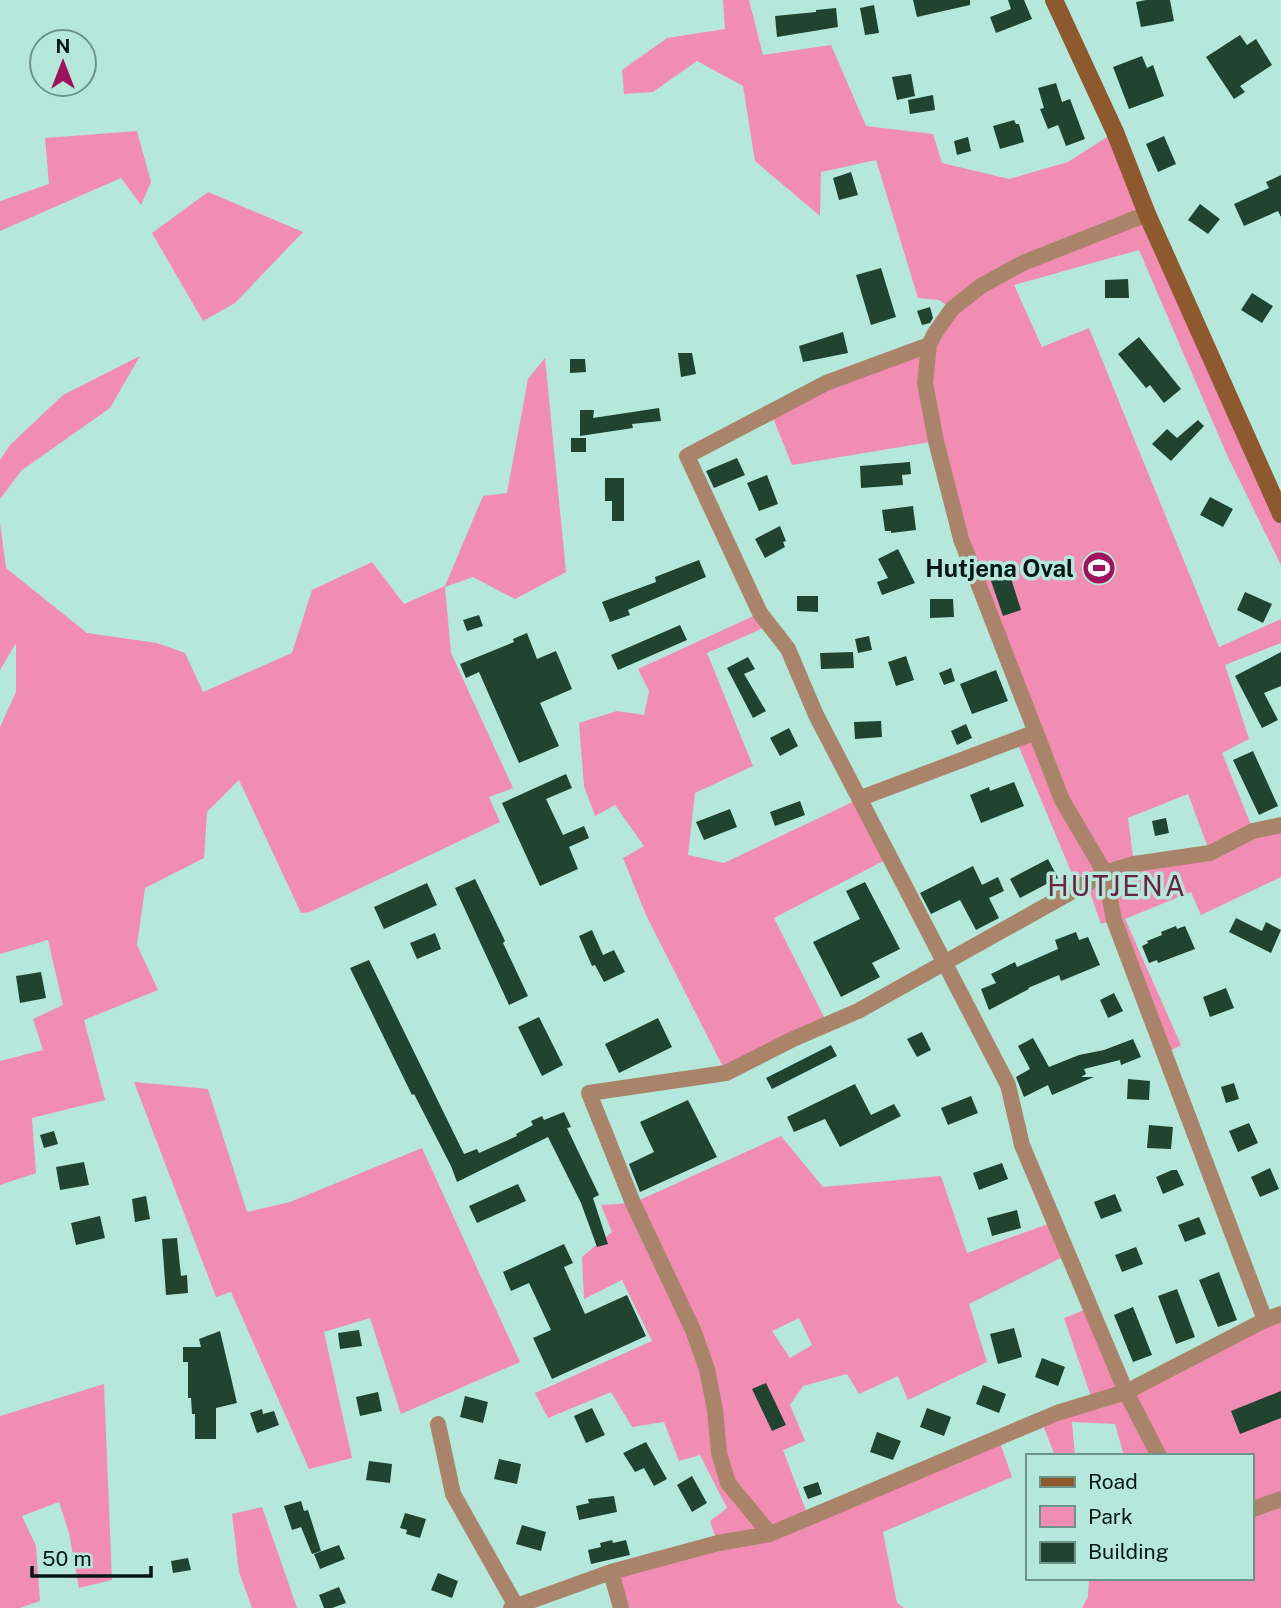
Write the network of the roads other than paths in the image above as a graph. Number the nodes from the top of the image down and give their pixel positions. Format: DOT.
graph roads {
  1 [pos="1054,0"];
  2 [pos="1147,214"];
  3 [pos="929,345"];
  4 [pos="1281,514"];
  5 [pos="1036,732"];
  6 [pos="861,797"];
  7 [pos="1281,825"];
  8 [pos="1105,873"];
  9 [pos="944,961"];
  10 [pos="1281,1314"];
  11 [pos="1265,1320"];
  12 [pos="1126,1392"];
  13 [pos="438,1424"];
  14 [pos="1158,1454"];
  15 [pos="1281,1499"];
  16 [pos="1253,1509"];
  17 [pos="770,1534"];
  18 [pos="611,1572"];
  19 [pos="513,1607"];
  20 [pos="621,1608"];
  1 -- 2 [label="main road"];
  2 -- 3 [label="street"];
  2 -- 4 [label="main road"];
  3 -- 5 [label="street"];
  3 -- 6 [label="street"];
  5 -- 6 [label="street"];
  5 -- 8 [label="street"];
  6 -- 9 [label="street"];
  7 -- 8 [label="street"];
  8 -- 9 [label="street"];
  8 -- 11 [label="street"];
  9 -- 12 [label="street"];
  9 -- 17 [label="street"];
  10 -- 11 [label="street"];
  11 -- 12 [label="street"];
  12 -- 14 [label="street"];
  12 -- 17 [label="street"];
  13 -- 19 [label="street"];
  15 -- 16 [label="street"];
  17 -- 18 [label="street"];
  18 -- 19 [label="street"];
  18 -- 20 [label="street"];
}
